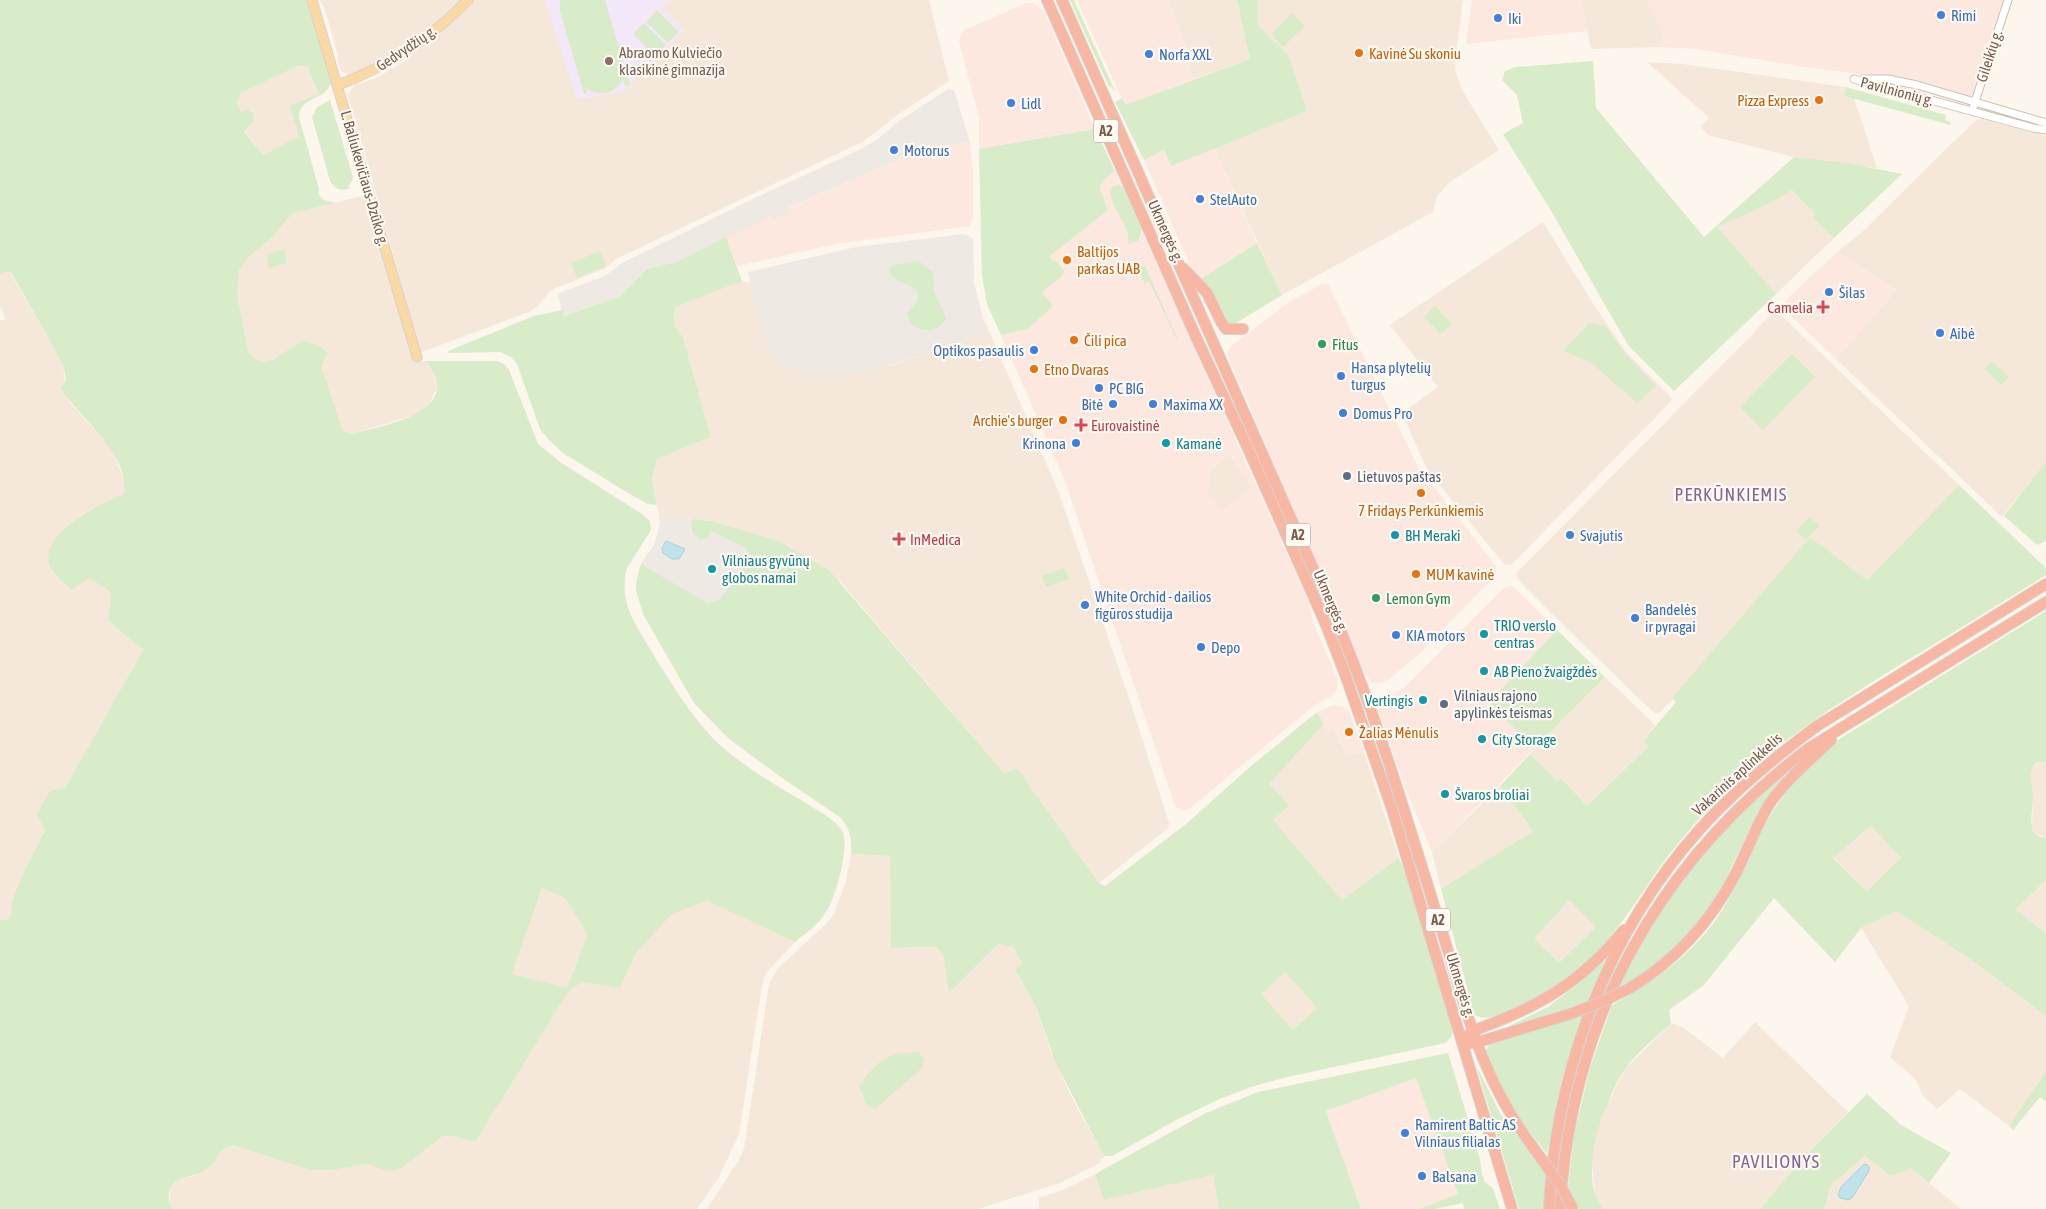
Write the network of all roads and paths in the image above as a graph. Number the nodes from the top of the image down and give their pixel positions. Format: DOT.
graph roads {
  1 [pos="312,0"];
  2 [pos="468,0"];
  3 [pos="1047,0"];
  4 [pos="1062,0"];
  5 [pos="2008,0"];
  6 [pos="338,85"];
  7 [pos="1975,101"];
  8 [pos="1972,111"];
  9 [pos="2046,123"];
  10 [pos="2046,130"];
  11 [pos="1176,259"];
  12 [pos="1243,329"];
  13 [pos="1215,346"];
  14 [pos="1205,356"];
  15 [pos="417,357"];
  16 [pos="2046,584"];
  17 [pos="2046,602"];
  18 [pos="1365,694"];
  19 [pos="1352,696"];
  20 [pos="1842,728"];
  21 [pos="1637,914"];
  22 [pos="1472,1031"];
  23 [pos="1462,1042"];
  24 [pos="1475,1043"];
  25 [pos="1512,1209"];
  26 [pos="1549,1209"];
  27 [pos="1560,1209"];
  28 [pos="1572,1209"];
  1 -- 6 [label="main road, L. Baliukevičiaus-Dzūko g."];
  2 -- 6 [label="main road, Gedvydžių g."];
  3 -- 14 [label="highway, Ukmergės g. / A2"];
  4 -- 11 [label="highway, Ukmergės g. / A2"];
  5 -- 7 [label="street, Gileikių g."];
  6 -- 15 [label="main road, L. Baliukevičiaus-Dzūko g."];
  7 -- 8 [label="street, Gileikių g."];
  7 -- 8 [label="street, Pavilnionių g."];
  7 -- 9 [label="street, Pavilnionių g."];
  8 -- 10 [label="street, Pavilnionių g."];
  11 -- 12 [label="highway"];
  11 -- 13 [label="highway, Ukmergės g. / A2"];
  13 -- 14 [label="highway"];
  13 -- 18 [label="highway, Ukmergės g. / A2"];
  14 -- 19 [label="highway, Ukmergės g. / A2"];
  16 -- 21 [label="highway, Vakarinis aplinkkelis"];
  17 -- 20 [label="highway, Vakarinis aplinkkelis"];
  18 -- 19 [label="highway"];
  18 -- 22 [label="highway, Ukmergės g. / A2"];
  19 -- 23 [label="highway, Ukmergės g. / A2"];
  20 -- 24 [label="highway, bridge"];
  20 -- 27 [label="highway, Vakarinis aplinkkelis"];
  21 -- 22 [label="highway"];
  21 -- 26 [label="highway, Vakarinis aplinkkelis"];
  22 -- 23 [label="highway"];
  22 -- 24 [label="highway, Ukmergės g. / A2"];
  23 -- 24 [label="highway"];
  23 -- 25 [label="highway, Ukmergės g. / A2"];
  24 -- 28 [label="highway, A2, bridge"];
}
